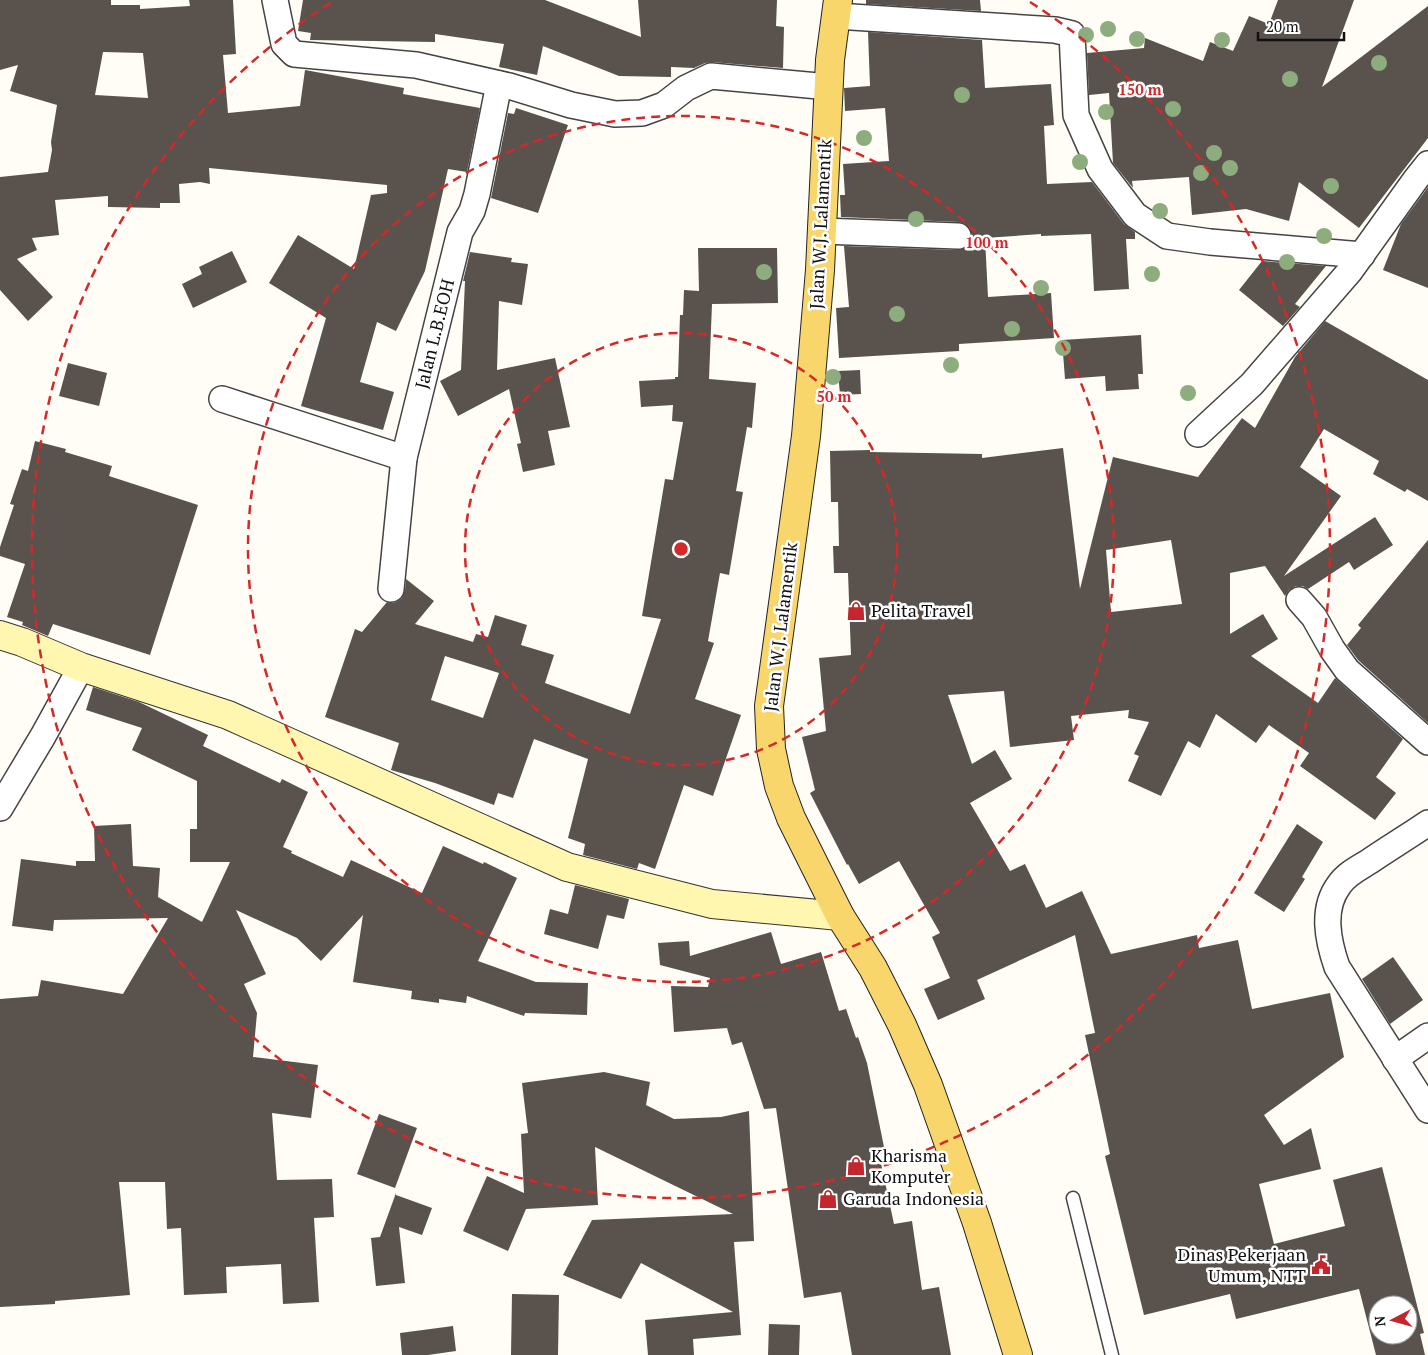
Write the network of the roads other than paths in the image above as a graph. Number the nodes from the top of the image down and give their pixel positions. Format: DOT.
graph roads {
  1 [pos="275,0"];
  2 [pos="837,8"];
  3 [pos="499,84"];
  4 [pos="829,87"];
  5 [pos="1428,164"];
  6 [pos="822,231"];
  7 [pos="958,236"];
  8 [pos="1362,255"];
  9 [pos="222,399"];
  10 [pos="1198,434"];
  11 [pos="404,458"];
  12 [pos="391,589"];
  13 [pos="1299,600"];
  14 [pos="0,635"];
  15 [pos="81,667"];
  16 [pos="1428,742"];
  17 [pos="0,808"];
  18 [pos="1428,823"];
  19 [pos="840,916"];
  20 [pos="1428,1036"];
  21 [pos="1395,1059"];
  22 [pos="1428,1110"];
  23 [pos="1073,1198"];
  24 [pos="1018,1355"];
  25 [pos="1112,1355"];
  1 -- 3 [label="street"];
  2 -- 4 [label="main road, Jalan W.J. Lalamentik"];
  2 -- 8 [label="street"];
  3 -- 4 [label="street"];
  3 -- 11 [label="street, Jalan L.B.EOH"];
  4 -- 6 [label="main road, Jalan W.J. Lalamentik"];
  5 -- 8 [label="street"];
  6 -- 7 [label="street"];
  6 -- 19 [label="main road, Jalan W.J. Lalamentik"];
  8 -- 10 [label="street"];
  9 -- 11 [label="street"];
  11 -- 12 [label="street, Jalan L.B.EOH"];
  13 -- 16 [label="street"];
  14 -- 15 [label="street"];
  15 -- 17 [label="street"];
  15 -- 19 [label="street"];
  18 -- 21 [label="street"];
  19 -- 24 [label="main road, Jalan W.J. Lalamentik"];
  20 -- 21 [label="street"];
  21 -- 22 [label="street"];
  23 -- 25 [label="lane"];
}
